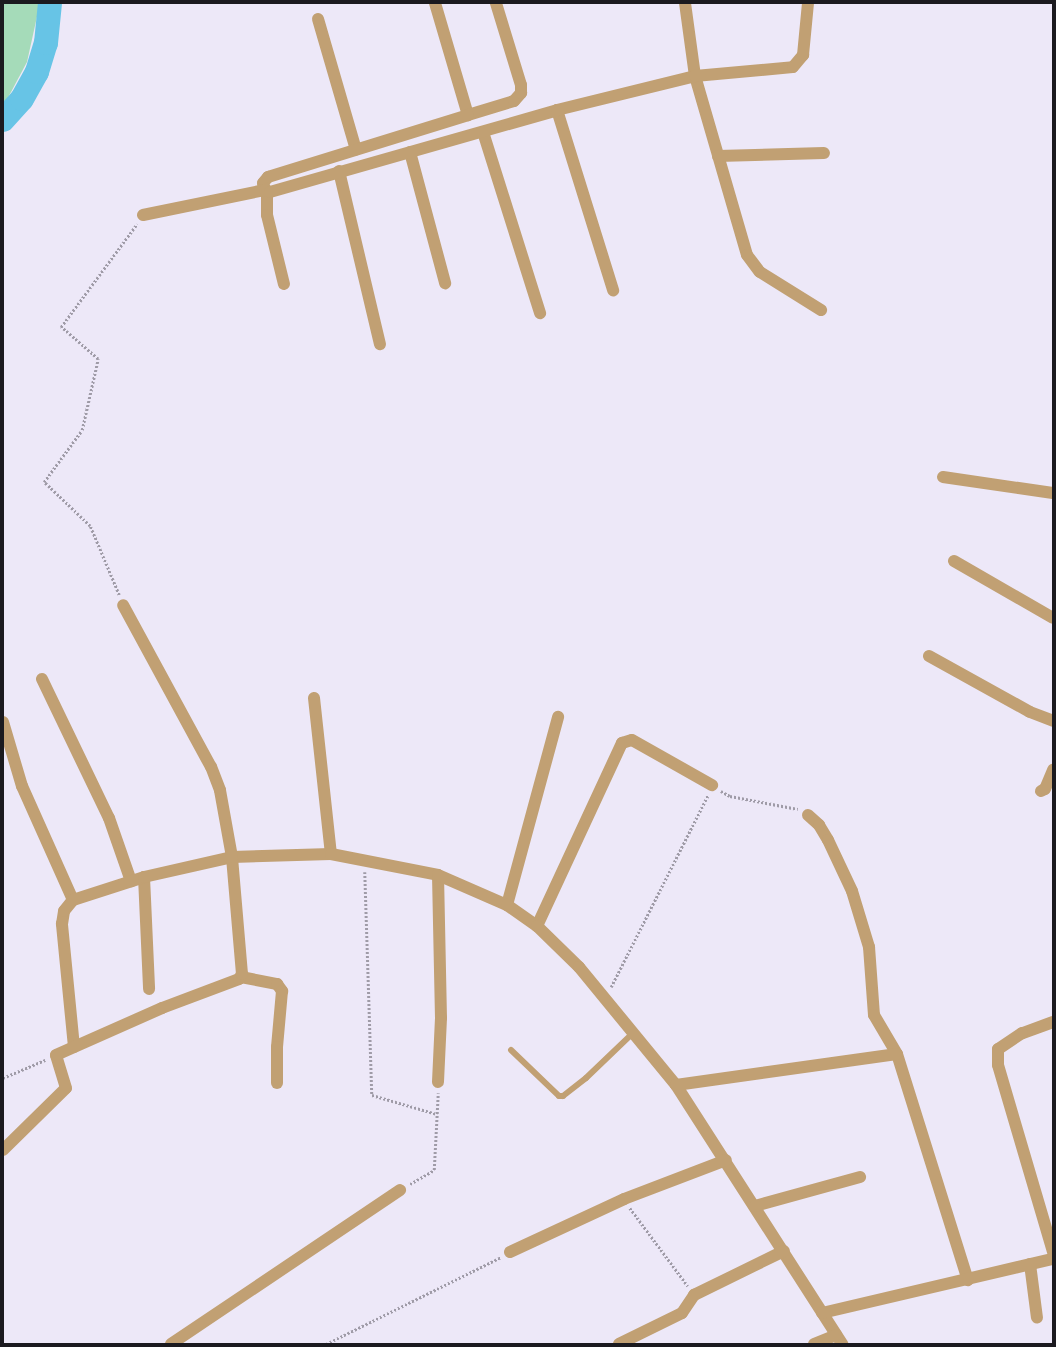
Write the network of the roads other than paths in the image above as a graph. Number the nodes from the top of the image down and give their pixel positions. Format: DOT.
graph roads {
  1 [pos="435,3"];
  2 [pos="496,3"];
  3 [pos="685,3"];
  4 [pos="808,3"];
  5 [pos="318,19"];
  6 [pos="695,76"];
  7 [pos="557,110"];
  8 [pos="468,116"];
  9 [pos="483,132"];
  10 [pos="356,150"];
  11 [pos="410,152"];
  12 [pos="824,153"];
  13 [pos="718,156"];
  14 [pos="339,171"];
  15 [pos="266,191"];
  16 [pos="143,215"];
  17 [pos="445,283"];
  18 [pos="284,284"];
  19 [pos="613,290"];
  20 [pos="821,310"];
  21 [pos="540,313"];
  22 [pos="380,344"];
  23 [pos="943,477"];
  24 [pos="1053,492"];
  25 [pos="954,561"];
  26 [pos="123,605"];
  27 [pos="1053,618"];
  28 [pos="929,656"];
  29 [pos="42,679"];
  30 [pos="314,698"];
  31 [pos="558,717"];
  32 [pos="1053,721"];
  33 [pos="3,722"];
  34 [pos="1053,770"];
  35 [pos="712,785"];
  36 [pos="1041,791"];
  37 [pos="808,815"];
  38 [pos="331,854"];
  39 [pos="232,857"];
  40 [pos="438,875"];
  41 [pos="144,877"];
  42 [pos="131,881"];
  43 [pos="73,900"];
  44 [pos="507,905"];
  45 [pos="537,926"];
  46 [pos="241,976"];
  47 [pos="149,989"];
  48 [pos="1053,1022"];
  49 [pos="634,1032"];
  50 [pos="74,1047"];
  51 [pos="511,1050"];
  52 [pos="897,1054"];
  53 [pos="438,1082"];
  54 [pos="277,1083"];
  55 [pos="676,1085"];
  56 [pos="3,1150"];
  57 [pos="726,1160"];
  58 [pos="860,1178"];
  59 [pos="400,1190"];
  60 [pos="755,1206"];
  61 [pos="784,1251"];
  62 [pos="510,1252"];
  63 [pos="1053,1252"];
  64 [pos="1053,1259"];
  65 [pos="1030,1264"];
  66 [pos="968,1280"];
  67 [pos="822,1313"];
  68 [pos="1038,1318"];
  69 [pos="839,1340"];
  70 [pos="171,1344"];
  71 [pos="619,1344"];
  72 [pos="814,1344"];
  1 -- 8 [label="street"];
  2 -- 8 [label="street"];
  3 -- 6 [label="street"];
  4 -- 6 [label="street"];
  5 -- 10 [label="street"];
  6 -- 7 [label="street"];
  6 -- 13 [label="street"];
  7 -- 9 [label="street"];
  7 -- 19 [label="street"];
  8 -- 10 [label="street"];
  9 -- 11 [label="street"];
  9 -- 21 [label="street"];
  10 -- 15 [label="street"];
  11 -- 14 [label="street"];
  11 -- 17 [label="street"];
  12 -- 13 [label="street"];
  13 -- 20 [label="street"];
  14 -- 15 [label="street"];
  14 -- 22 [label="street"];
  15 -- 16 [label="street"];
  15 -- 18 [label="street"];
  23 -- 24 [label="street"];
  25 -- 27 [label="street"];
  26 -- 39 [label="street"];
  28 -- 32 [label="street"];
  29 -- 42 [label="street"];
  30 -- 38 [label="street"];
  31 -- 44 [label="street"];
  33 -- 43 [label="street"];
  34 -- 36 [label="street"];
  35 -- 45 [label="street"];
  37 -- 52 [label="street"];
  38 -- 39 [label="street"];
  38 -- 40 [label="street"];
  39 -- 41 [label="street"];
  39 -- 46 [label="street"];
  40 -- 44 [label="street"];
  40 -- 53 [label="street"];
  41 -- 42 [label="street"];
  41 -- 47 [label="street"];
  42 -- 43 [label="street"];
  43 -- 50 [label="street"];
  44 -- 45 [label="street"];
  45 -- 49 [label="street"];
  46 -- 50 [label="street"];
  46 -- 54 [label="street"];
  48 -- 63 [label="street"];
  49 -- 51 [label="lane"];
  49 -- 55 [label="street"];
  50 -- 56 [label="street"];
  52 -- 55 [label="street"];
  52 -- 66 [label="street"];
  55 -- 57 [label="street"];
  57 -- 60 [label="street"];
  57 -- 62 [label="street"];
  58 -- 60 [label="street"];
  59 -- 70 [label="street"];
  60 -- 61 [label="street"];
  61 -- 67 [label="street"];
  61 -- 71 [label="street"];
  64 -- 65 [label="street"];
  65 -- 66 [label="street"];
  65 -- 68 [label="street"];
  66 -- 67 [label="street"];
  67 -- 69 [label="street"];
  69 -- 72 [label="street"];
}
